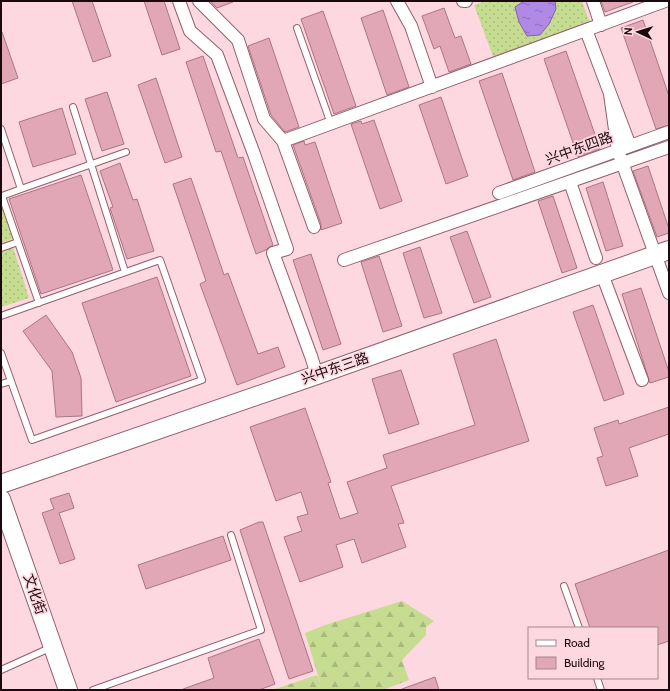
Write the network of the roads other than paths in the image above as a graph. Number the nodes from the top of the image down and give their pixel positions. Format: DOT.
graph roads {
  1 [pos="179,1"];
  2 [pos="199,1"];
  3 [pos="397,1"];
  4 [pos="593,1"];
  5 [pos="665,1"];
  6 [pos="601,24"];
  7 [pos="298,28"];
  8 [pos="586,30"];
  9 [pos="432,87"];
  10 [pos="610,94"];
  11 [pos="73,108"];
  12 [pos="331,124"];
  13 [pos="1,129"];
  14 [pos="669,132"];
  15 [pos="283,141"];
  16 [pos="630,146"];
  17 [pos="669,147"];
  18 [pos="618,150"];
  19 [pos="126,152"];
  20 [pos="91,164"];
  21 [pos="623,164"];
  22 [pos="570,182"];
  23 [pos="21,189"];
  24 [pos="499,193"];
  25 [pos="314,227"];
  26 [pos="18,242"];
  27 [pos="1,248"];
  28 [pos="662,253"];
  29 [pos="344,260"];
  30 [pos="599,266"];
  31 [pos="125,272"];
  32 [pos="669,293"];
  33 [pos="39,303"];
  34 [pos="1,316"];
  35 [pos="1,353"];
  36 [pos="316,374"];
  37 [pos="642,380"];
  38 [pos="11,381"];
  39 [pos="1,384"];
  40 [pos="1,484"];
  41 [pos="1,499"];
  42 [pos="231,534"];
  43 [pos="564,586"];
  44 [pos="579,627"];
  45 [pos="53,646"];
  46 [pos="1,670"];
  47 [pos="597,679"];
  48 [pos="68,690"];
  49 [pos="93,690"];
  50 [pos="601,690"];
  1 -- 36 [label="street"];
  2 -- 15 [label="street"];
  3 -- 9 [label="street"];
  4 -- 6 [label="street"];
  5 -- 6 [label="street"];
  6 -- 8 [label="street"];
  7 -- 12 [label="lane"];
  8 -- 9 [label="street"];
  8 -- 10 [label="street"];
  9 -- 12 [label="street"];
  10 -- 16 [label="street"];
  10 -- 18 [label="street"];
  11 -- 20 [label="lane"];
  12 -- 15 [label="street"];
  13 -- 23 [label="lane"];
  14 -- 16 [label="street, 兴中东四路"];
  15 -- 25 [label="street"];
  16 -- 18 [label="street, 兴中东四路"];
  17 -- 21 [label="street"];
  18 -- 21 [label="street"];
  18 -- 24 [label="street, 兴中东四路"];
  19 -- 20 [label="lane"];
  20 -- 23 [label="lane"];
  20 -- 31 [label="lane"];
  21 -- 22 [label="street"];
  21 -- 28 [label="street"];
  22 -- 29 [label="street"];
  22 -- 30 [label="street"];
  23 -- 26 [label="lane"];
  26 -- 27 [label="lane"];
  26 -- 33 [label="lane"];
  28 -- 30 [label="street, 兴中东三路"];
  28 -- 32 [label="street"];
  30 -- 36 [label="street, 兴中东三路"];
  30 -- 37 [label="street"];
  31 -- 33 [label="lane"];
  31 -- 38 [label="lane"];
  33 -- 34 [label="lane"];
  35 -- 38 [label="lane"];
  36 -- 40 [label="street, 兴中东三路"];
  38 -- 39 [label="lane"];
  41 -- 45 [label="street, 文化街"];
  42 -- 49 [label="lane"];
  43 -- 44 [label="lane"];
  45 -- 46 [label="lane"];
  45 -- 48 [label="street, 文化街"];
  47 -- 50 [label="lane"];
}
